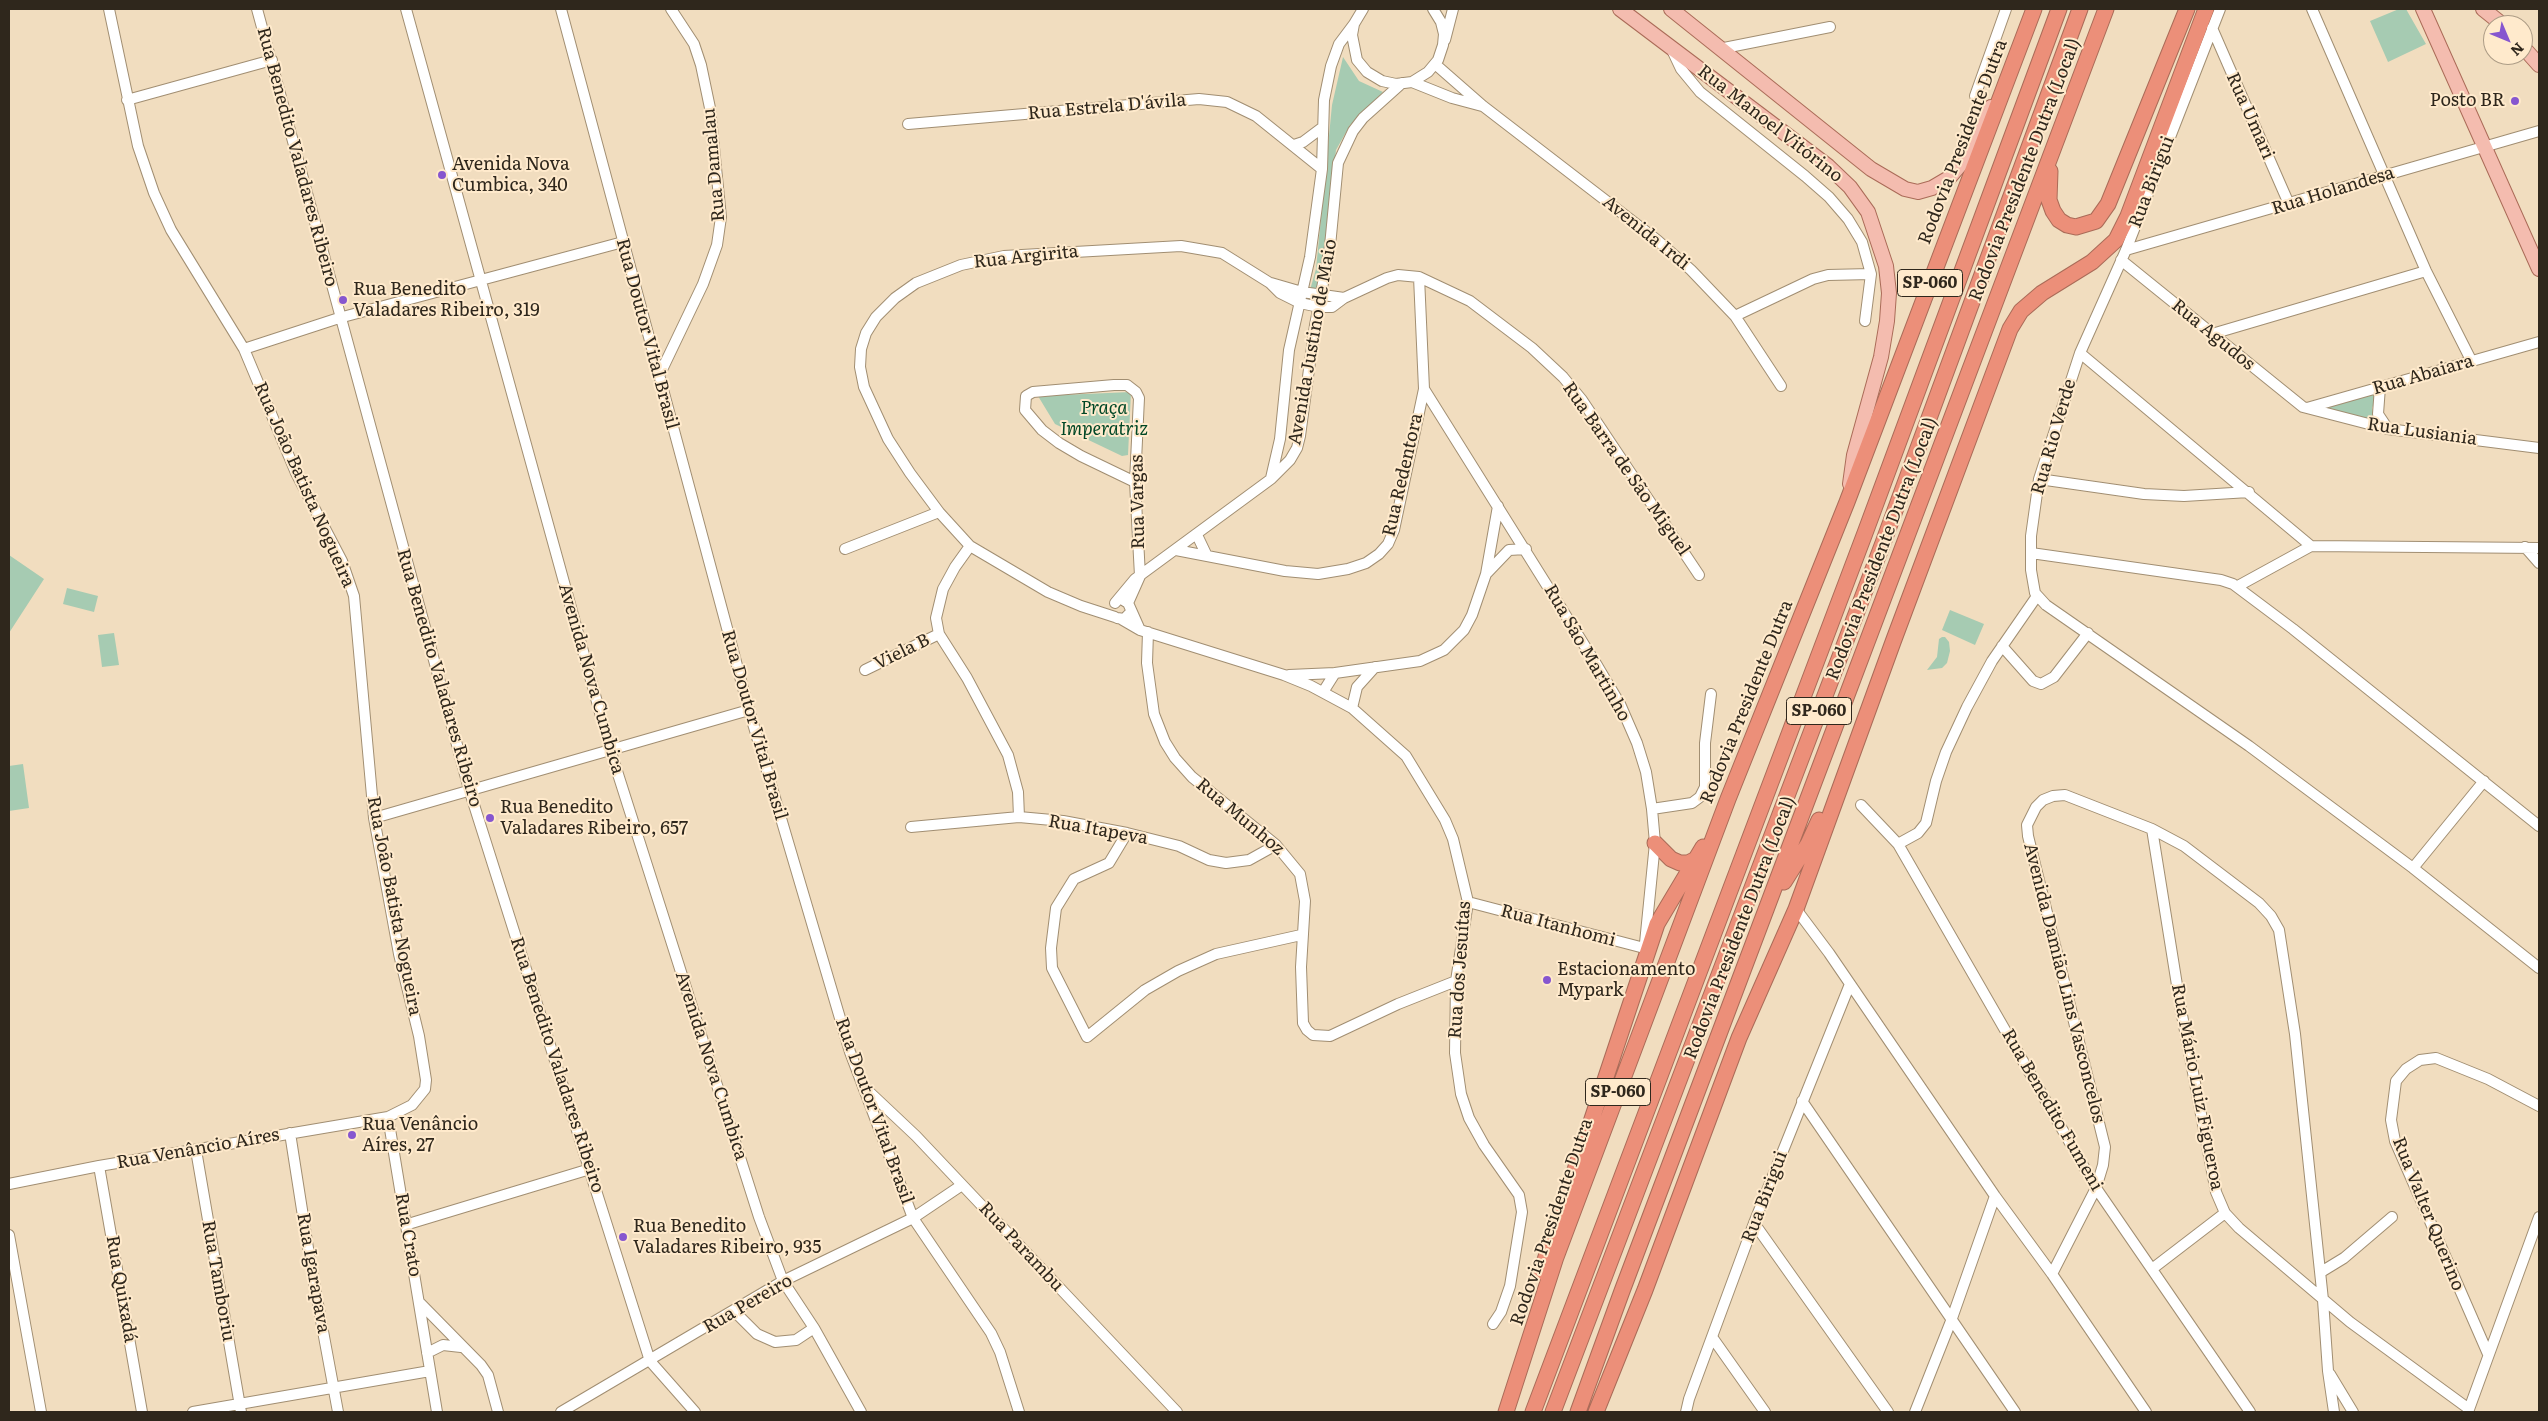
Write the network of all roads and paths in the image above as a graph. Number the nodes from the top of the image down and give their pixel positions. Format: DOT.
graph roads {
  1 [pos="109,9"];
  2 [pos="257,9"];
  3 [pos="406,9"];
  4 [pos="561,9"];
  5 [pos="671,9"];
  6 [pos="1363,9"];
  7 [pos="1433,9"];
  8 [pos="1454,9"];
  9 [pos="1620,9"];
  10 [pos="1671,9"];
  11 [pos="2006,9"];
  12 [pos="2034,9"];
  13 [pos="2059,9"];
  14 [pos="2080,9"];
  15 [pos="2106,9"];
  16 [pos="2187,9"];
  17 [pos="2206,9"];
  18 [pos="2220,9"];
  19 [pos="2312,9"];
  20 [pos="2423,9"];
  21 [pos="1354,24"];
  22 [pos="1830,27"];
  23 [pos="2212,28"];
  24 [pos="1443,45"];
  25 [pos="1670,47"];
  26 [pos="1719,49"];
  27 [pos="272,60"];
  28 [pos="1435,64"];
  29 [pos="2013,65"];
  30 [pos="1407,82"];
  31 [pos="1975,96"];
  32 [pos="127,100"];
  33 [pos="1483,106"];
  34 [pos="908,124"];
  35 [pos="1323,127"];
  36 [pos="2539,131"];
  37 [pos="2055,141"];
  38 [pos="1294,145"];
  39 [pos="2485,145"];
  40 [pos="1322,170"];
  41 [pos="2385,175"];
  42 [pos="2289,204"];
  43 [pos="623,242"];
  44 [pos="2126,250"];
  45 [pos="2121,260"];
  46 [pos="2539,269"];
  47 [pos="2426,271"];
  48 [pos="1871,274"];
  49 [pos="1419,277"];
  50 [pos="480,279"];
  51 [pos="1270,283"];
  52 [pos="1302,292"];
  53 [pos="1322,295"];
  54 [pos="1344,298"];
  55 [pos="1300,303"];
  56 [pos="1319,307"];
  57 [pos="1735,316"];
  58 [pos="339,318"];
  59 [pos="1866,321"];
  60 [pos="2212,334"];
  61 [pos="2539,342"];
  62 [pos="244,349"];
  63 [pos="2080,353"];
  64 [pos="2472,362"];
  65 [pos="659,376"];
  66 [pos="1781,386"];
  67 [pos="2380,387"];
  68 [pos="1424,389"];
  69 [pos="2306,408"];
  70 [pos="2388,429"];
  71 [pos="2539,448"];
  72 [pos="1271,479"];
  73 [pos="2039,479"];
  74 [pos="1135,482"];
  75 [pos="2249,492"];
  76 [pos="1847,502"];
  77 [pos="1498,506"];
  78 [pos="939,512"];
  79 [pos="1197,535"];
  80 [pos="970,546"];
  81 [pos="2311,546"];
  82 [pos="2525,547"];
  83 [pos="2539,548"];
  84 [pos="845,549"];
  85 [pos="1526,549"];
  86 [pos="1176,550"];
  87 [pos="2030,553"];
  88 [pos="1208,556"];
  89 [pos="2539,562"];
  90 [pos="1486,574"];
  91 [pos="1700,575"];
  92 [pos="1140,576"];
  93 [pos="2238,586"];
  94 [pos="2037,596"];
  95 [pos="1130,608"];
  96 [pos="1116,611"];
  97 [pos="1144,631"];
  98 [pos="939,634"];
  99 [pos="2088,634"];
  100 [pos="2002,646"];
  101 [pos="1375,667"];
  102 [pos="865,670"];
  103 [pos="1334,673"];
  104 [pos="1284,675"];
  105 [pos="1323,692"];
  106 [pos="1711,694"];
  107 [pos="1352,708"];
  108 [pos="749,710"];
  109 [pos="1865,721"];
  110 [pos="610,749"];
  111 [pos="2484,781"];
  112 [pos="469,789"];
  113 [pos="1728,799"];
  114 [pos="1860,805"];
  115 [pos="1652,809"];
  116 [pos="1019,817"];
  117 [pos="374,818"];
  118 [pos="2539,826"];
  119 [pos="911,827"];
  120 [pos="2152,829"];
  121 [pos="1127,833"];
  122 [pos="1655,844"];
  123 [pos="1898,844"];
  124 [pos="1276,845"];
  125 [pos="1696,859"];
  126 [pos="2413,868"];
  127 [pos="1468,902"];
  128 [pos="1796,909"];
  129 [pos="1767,911"];
  130 [pos="1301,935"];
  131 [pos="1646,949"];
  132 [pos="2539,968"];
  133 [pos="1456,980"];
  134 [pos="1850,984"];
  135 [pos="861,1084"];
  136 [pos="1802,1100"];
  137 [pos="2539,1106"];
  138 [pos="388,1118"];
  139 [pos="290,1133"];
  140 [pos="196,1150"];
  141 [pos="100,1166"];
  142 [pos="590,1169"];
  143 [pos="9,1184"];
  144 [pos="962,1185"];
  145 [pos="2096,1188"];
  146 [pos="1994,1196"];
  147 [pos="2225,1213"];
  148 [pos="2392,1217"];
  149 [pos="2539,1217"];
  150 [pos="913,1218"];
  151 [pos="1754,1223"];
  152 [pos="405,1225"];
  153 [pos="9,1235"];
  154 [pos="2152,1269"];
  155 [pos="2321,1272"];
  156 [pos="2052,1274"];
  157 [pos="784,1282"];
  158 [pos="2324,1300"];
  159 [pos="420,1303"];
  160 [pos="734,1311"];
  161 [pos="1951,1321"];
  162 [pos="1493,1324"];
  163 [pos="814,1328"];
  164 [pos="1712,1337"];
  165 [pos="461,1346"];
  166 [pos="428,1353"];
  167 [pos="2488,1354"];
  168 [pos="650,1361"];
  169 [pos="430,1371"];
  170 [pos="2328,1371"];
  171 [pos="333,1388"];
  172 [pos="1515,1388"];
  173 [pos="240,1408"];
  174 [pos="565,1411"];
  175 [pos="2468,1411"];
  176 [pos="41,1412"];
  177 [pos="142,1412"];
  178 [pos="193,1412"];
  179 [pos="338,1412"];
  180 [pos="437,1412"];
  181 [pos="498,1412"];
  182 [pos="695,1412"];
  183 [pos="861,1412"];
  184 [pos="1019,1412"];
  185 [pos="1177,1412"];
  186 [pos="1506,1412"];
  187 [pos="1534,1412"];
  188 [pos="1553,1412"];
  189 [pos="1578,1412"];
  190 [pos="1596,1412"];
  191 [pos="1686,1412"];
  192 [pos="1765,1412"];
  193 [pos="1888,1412"];
  194 [pos="1915,1412"];
  195 [pos="2015,1412"];
  196 [pos="2146,1412"];
  197 [pos="2250,1412"];
  198 [pos="2334,1412"];
  199 [pos="2354,1412"];
  1 -- 32 [label="street, Rua João Batista Nogueira"];
  2 -- 27 [label="street, Rua Benedito Valadares Ribeiro"];
  3 -- 50 [label="street, Avenida Nova Cumbica"];
  4 -- 43 [label="street, Rua Doutor Vital Brasil"];
  5 -- 65 [label="street, Rua Damalau"];
  6 -- 21 [label="street, Avenida Justino de Maio"];
  7 -- 24 [label="street"];
  8 -- 24 [label="street"];
  9 -- 25 [label="main road, Rua Manoel Vitórino"];
  10 -- 26 [label="main road, Rua Manoel Vitórino"];
  11 -- 31 [label="street"];
  12 -- 29 [label="highway, Rodovia Presidente Dutra / SP-060"];
  13 -- 187 [label="highway, SP-060"];
  14 -- 188 [label="highway, SP-060"];
  15 -- 37 [label="highway, Rodovia Presidente Dutra (Local) / SP-060"];
  16 -- 37 [label="highway"];
  17 -- 109 [label="highway"];
  18 -- 23 [label="street, Rua Birigui"];
  19 -- 41 [label="street"];
  20 -- 39 [label="main road"];
  21 -- 30 [label="street, Avenida Irdi"];
  21 -- 35 [label="street, Avenida Justino de Maio"];
  22 -- 26 [label="street"];
  23 -- 42 [label="street, Rua Umari"];
  23 -- 44 [label="street, Rua Birigui"];
  24 -- 28 [label="street"];
  25 -- 48 [label="street"];
  25 -- 76 [label="main road, Rua Manoel Vitórino"];
  26 -- 29 [label="main road, Rua Manoel Vitórino"];
  27 -- 32 [label="street"];
  27 -- 58 [label="street, Rua Benedito Valadares Ribeiro"];
  28 -- 30 [label="street, Avenida Justino de Maio"];
  28 -- 33 [label="street, Avenida Irdi"];
  29 -- 76 [label="highway, Rodovia Presidente Dutra / SP-060"];
  30 -- 33 [label="street, Avenida Irdi"];
  30 -- 53 [label="street, Avenida Justino de Maio"];
  32 -- 62 [label="street, Rua João Batista Nogueira"];
  33 -- 57 [label="street, Avenida Irdi"];
  34 -- 38 [label="street, Rua Estrela D'ávila"];
  35 -- 38 [label="street"];
  35 -- 40 [label="street, Avenida Justino de Maio"];
  36 -- 39 [label="street, Rua Holandesa"];
  37 -- 129 [label="highway, Rodovia Presidente Dutra (Local) / SP-060"];
  38 -- 40 [label="street, Rua Estrela D'ávila"];
  39 -- 41 [label="street, Rua Holandesa"];
  39 -- 46 [label="main road"];
  40 -- 52 [label="street, Avenida Justino de Maio"];
  41 -- 42 [label="street, Rua Holandesa"];
  41 -- 47 [label="street"];
  42 -- 44 [label="street, Rua Holandesa"];
  43 -- 50 [label="street"];
  43 -- 65 [label="street, Rua Doutor Vital Brasil"];
  44 -- 45 [label="street, Rua Birigui"];
  45 -- 60 [label="street, Rua Agudos"];
  45 -- 63 [label="street, Rua Birigui"];
  47 -- 60 [label="street"];
  47 -- 64 [label="street"];
  48 -- 57 [label="street"];
  48 -- 59 [label="street"];
  49 -- 54 [label="street, Rua Barra de São Miguel"];
  49 -- 68 [label="street, Rua Redentora"];
  49 -- 91 [label="street, Rua Barra de São Miguel"];
  50 -- 58 [label="street"];
  50 -- 110 [label="street, Avenida Nova Cumbica"];
  51 -- 52 [label="street, Rua Argirita"];
  51 -- 55 [label="street, Rua Argirita"];
  51 -- 78 [label="street, Rua Argirita"];
  52 -- 53 [label="street, Rua Argirita"];
  52 -- 55 [label="street, Avenida Justino de Maio"];
  53 -- 54 [label="street"];
  53 -- 56 [label="street, Avenida Justino de Maio"];
  54 -- 56 [label="street, Rua Barra de São Miguel"];
  55 -- 56 [label="street, Rua Argirita"];
  55 -- 72 [label="street, Avenida Justino de Maio"];
  56 -- 72 [label="street, Avenida Justino de Maio"];
  57 -- 66 [label="street, Avenida Irdi"];
  58 -- 62 [label="street"];
  58 -- 112 [label="street, Rua Benedito Valadares Ribeiro"];
  60 -- 69 [label="street, Rua Agudos"];
  61 -- 64 [label="street, Rua Abaiara"];
  62 -- 117 [label="street, Rua João Batista Nogueira"];
  63 -- 73 [label="street, Rua Rio Verde"];
  63 -- 75 [label="street"];
  64 -- 67 [label="street, Rua Abaiara"];
  65 -- 108 [label="street, Rua Doutor Vital Brasil"];
  67 -- 69 [label="street, Rua Abaiara"];
  67 -- 70 [label="street"];
  68 -- 77 [label="street, Rua São Martinho"];
  68 -- 88 [label="street, Rua Redentora"];
  69 -- 70 [label="street, Rua Lusiania"];
  70 -- 71 [label="street, Rua Lusiania"];
  72 -- 79 [label="street"];
  73 -- 75 [label="street"];
  73 -- 87 [label="street, Rua Rio Verde"];
  74 -- 74 [label="street, Rua Vargas"];
  74 -- 92 [label="street, Rua Vargas"];
  75 -- 81 [label="street"];
  76 -- 113 [label="highway, Rodovia Presidente Dutra / SP-060"];
  77 -- 85 [label="street, Rua São Martinho"];
  77 -- 90 [label="street"];
  78 -- 80 [label="street, Rua Argirita"];
  78 -- 84 [label="street"];
  79 -- 86 [label="street"];
  79 -- 88 [label="street"];
  80 -- 96 [label="street, Rua dos Jesuítas"];
  80 -- 98 [label="street"];
  81 -- 82 [label="street"];
  81 -- 93 [label="street"];
  82 -- 83 [label="street"];
  82 -- 89 [label="street"];
  85 -- 90 [label="street"];
  85 -- 115 [label="street, Rua São Martinho"];
  86 -- 88 [label="street, Rua Redentora"];
  86 -- 92 [label="street"];
  87 -- 93 [label="street"];
  87 -- 94 [label="street, Rua Rio Verde"];
  90 -- 101 [label="street"];
  92 -- 95 [label="street"];
  92 -- 96 [label="street"];
  93 -- 111 [label="street"];
  94 -- 99 [label="street"];
  94 -- 100 [label="street"];
  95 -- 96 [label="street"];
  95 -- 96 [label="street"];
  95 -- 97 [label="street"];
  96 -- 97 [label="street, Rua dos Jesuítas"];
  97 -- 104 [label="street, Rua dos Jesuítas"];
  97 -- 124 [label="street, Rua Munhoz"];
  98 -- 102 [label="street, Viela B"];
  98 -- 116 [label="street"];
  99 -- 100 [label="street"];
  99 -- 126 [label="street"];
  100 -- 123 [label="street"];
  101 -- 103 [label="street"];
  101 -- 107 [label="street"];
  103 -- 104 [label="street"];
  103 -- 105 [label="street"];
  104 -- 105 [label="street, Rua dos Jesuítas"];
  105 -- 107 [label="street, Rua dos Jesuítas"];
  106 -- 115 [label="street"];
  107 -- 127 [label="street, Rua dos Jesuítas"];
  108 -- 110 [label="street"];
  108 -- 135 [label="street, Rua Doutor Vital Brasil"];
  109 -- 128 [label="highway"];
  109 -- 129 [label="highway"];
  110 -- 112 [label="street"];
  110 -- 157 [label="street, Avenida Nova Cumbica"];
  111 -- 118 [label="street"];
  111 -- 126 [label="street"];
  112 -- 117 [label="street"];
  112 -- 142 [label="street, Rua Benedito Valadares Ribeiro"];
  113 -- 125 [label="highway"];
  113 -- 172 [label="highway, Rodovia Presidente Dutra / SP-060"];
  114 -- 123 [label="street, Rua Benedito Fumeni"];
  115 -- 122 [label="street, Rua São Martinho"];
  116 -- 119 [label="street, Rua Itapeva"];
  116 -- 121 [label="street, Rua Itapeva"];
  117 -- 138 [label="street, Rua João Batista Nogueira"];
  120 -- 145 [label="street, Avenida Damião Lins Vasconcelos"];
  120 -- 147 [label="street, Rua Mário Luiz Figueroa"];
  120 -- 155 [label="street, Avenida Damião Lins Vasconcelos"];
  121 -- 124 [label="street, Rua Itapeva"];
  121 -- 130 [label="street"];
  122 -- 125 [label="highway"];
  122 -- 131 [label="street, Rua São Martinho"];
  123 -- 145 [label="street, Rua Benedito Fumeni"];
  124 -- 130 [label="street, Rua Munhoz"];
  125 -- 131 [label="highway"];
  126 -- 132 [label="street"];
  127 -- 131 [label="street, Rua Itanhomi"];
  127 -- 133 [label="street, Rua dos Jesuítas"];
  128 -- 134 [label="street"];
  128 -- 190 [label="highway"];
  129 -- 189 [label="highway, Rodovia Presidente Dutra (Local) / SP-060"];
  130 -- 133 [label="street, Rua Munhoz"];
  131 -- 172 [label="highway"];
  133 -- 162 [label="street, Rua dos Jesuítas"];
  134 -- 136 [label="street, Rua Birigui"];
  134 -- 146 [label="street"];
  135 -- 144 [label="street, Rua Parambu"];
  135 -- 150 [label="street, Rua Doutor Vital Brasil"];
  136 -- 151 [label="street, Rua Birigui"];
  136 -- 161 [label="street"];
  137 -- 167 [label="street, Rua Valter Querino"];
  138 -- 139 [label="street, Rua Venâncio Aíres"];
  138 -- 152 [label="street, Rua Crato"];
  139 -- 140 [label="street, Rua Venâncio Aíres"];
  139 -- 171 [label="street, Rua Igarapava"];
  140 -- 141 [label="street, Rua Venâncio Aíres"];
  140 -- 173 [label="street, Rua Tamboriu"];
  141 -- 143 [label="street, Rua Venâncio Aíres"];
  141 -- 177 [label="street, Rua Quixadá"];
  142 -- 152 [label="street"];
  142 -- 168 [label="street, Rua Benedito Valadares Ribeiro"];
  144 -- 150 [label="street, Rua Pereiro"];
  144 -- 185 [label="street, Rua Parambu"];
  145 -- 154 [label="street, Rua Benedito Fumeni"];
  145 -- 156 [label="street, Avenida Damião Lins Vasconcelos"];
  146 -- 156 [label="street"];
  146 -- 161 [label="street"];
  147 -- 154 [label="street"];
  147 -- 158 [label="street, Rua Mário Luiz Figueroa"];
  148 -- 155 [label="street"];
  149 -- 167 [label="street"];
  150 -- 157 [label="street, Rua Pereiro"];
  150 -- 184 [label="street, Rua Doutor Vital Brasil"];
  151 -- 164 [label="street, Rua Birigui"];
  151 -- 193 [label="street"];
  152 -- 159 [label="street, Rua Crato"];
  153 -- 176 [label="street"];
  154 -- 197 [label="street, Rua Benedito Fumeni"];
  155 -- 158 [label="street, Avenida Damião Lins Vasconcelos"];
  156 -- 196 [label="street"];
  157 -- 160 [label="street, Rua Pereiro"];
  157 -- 163 [label="street, Avenida Nova Cumbica"];
  158 -- 170 [label="street, Avenida Damião Lins Vasconcelos"];
  158 -- 175 [label="street, Rua Mário Luiz Figueroa"];
  159 -- 165 [label="street"];
  159 -- 166 [label="street, Rua Crato"];
  160 -- 163 [label="street"];
  160 -- 168 [label="street, Rua Pereiro"];
  161 -- 194 [label="street"];
  161 -- 195 [label="street"];
  163 -- 183 [label="street, Avenida Nova Cumbica"];
  164 -- 191 [label="street, Rua Birigui"];
  164 -- 192 [label="street"];
  165 -- 166 [label="street"];
  165 -- 181 [label="street"];
  166 -- 169 [label="street, Rua Crato"];
  167 -- 175 [label="street"];
  168 -- 174 [label="street, Rua Pereiro"];
  168 -- 182 [label="street, Rua Benedito Valadares Ribeiro"];
  169 -- 171 [label="street"];
  169 -- 180 [label="street, Rua Crato"];
  170 -- 198 [label="street, Avenida Damião Lins Vasconcelos"];
  170 -- 199 [label="street"];
  171 -- 173 [label="street"];
  171 -- 179 [label="street, Rua Igarapava"];
  172 -- 186 [label="highway, Rodovia Presidente Dutra / SP-060"];
  173 -- 178 [label="street"];
}
